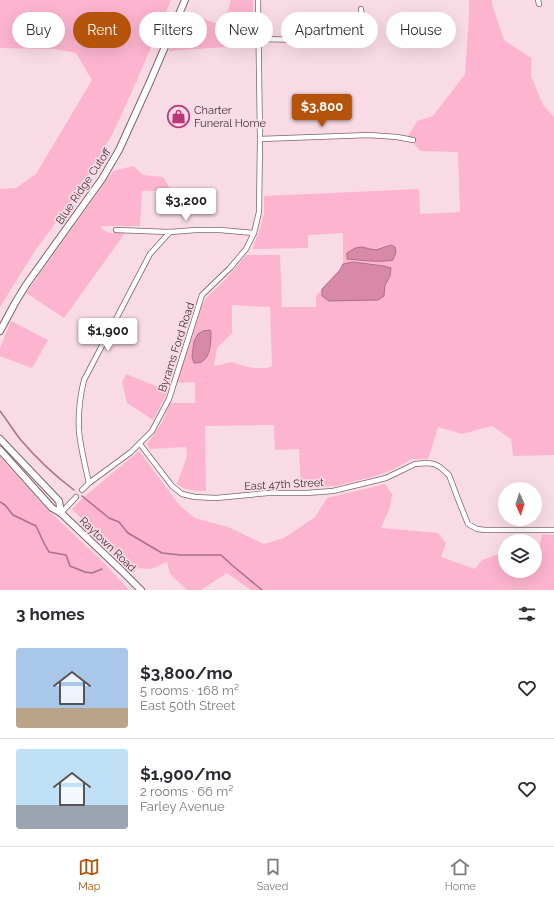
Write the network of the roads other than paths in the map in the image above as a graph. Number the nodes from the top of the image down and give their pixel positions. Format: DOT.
graph roads {
  1 [pos="185,0"];
  2 [pos="258,0"];
  3 [pos="361,10"];
  4 [pos="258,12"];
  5 [pos="273,39"];
  6 [pos="258,48"];
  7 [pos="260,139"];
  8 [pos="413,140"];
  9 [pos="116,230"];
  10 [pos="170,232"];
  11 [pos="254,233"];
  12 [pos="0,331"];
  13 [pos="0,439"];
  14 [pos="140,444"];
  15 [pos="0,450"];
  16 [pos="89,483"];
  17 [pos="82,490"];
  18 [pos="76,497"];
  19 [pos="60,513"];
  20 [pos="554,530"];
  21 [pos="141,590"];
  1 -- 12 [label="main road, Blue Ridge Cutoff"];
  2 -- 4 [label="street, Byrams Ford Road"];
  3 -- 5 [label="street"];
  6 -- 7 [label="street, Byrams Ford Road"];
  7 -- 8 [label="street"];
  7 -- 11 [label="street, Byrams Ford Road"];
  9 -- 10 [label="street"];
  10 -- 11 [label="street"];
  10 -- 16 [label="street"];
  11 -- 14 [label="street, Byrams Ford Road"];
  13 -- 19 [label="main road, Raytown Road"];
  14 -- 16 [label="street, Byrams Ford Road"];
  14 -- 20 [label="street, East 47th Street"];
  15 -- 19 [label="main road, Raytown Road"];
  16 -- 17 [label="street, Byrams Ford Road"];
  18 -- 19 [label="street"];
  19 -- 21 [label="main road, Raytown Road"];
}
